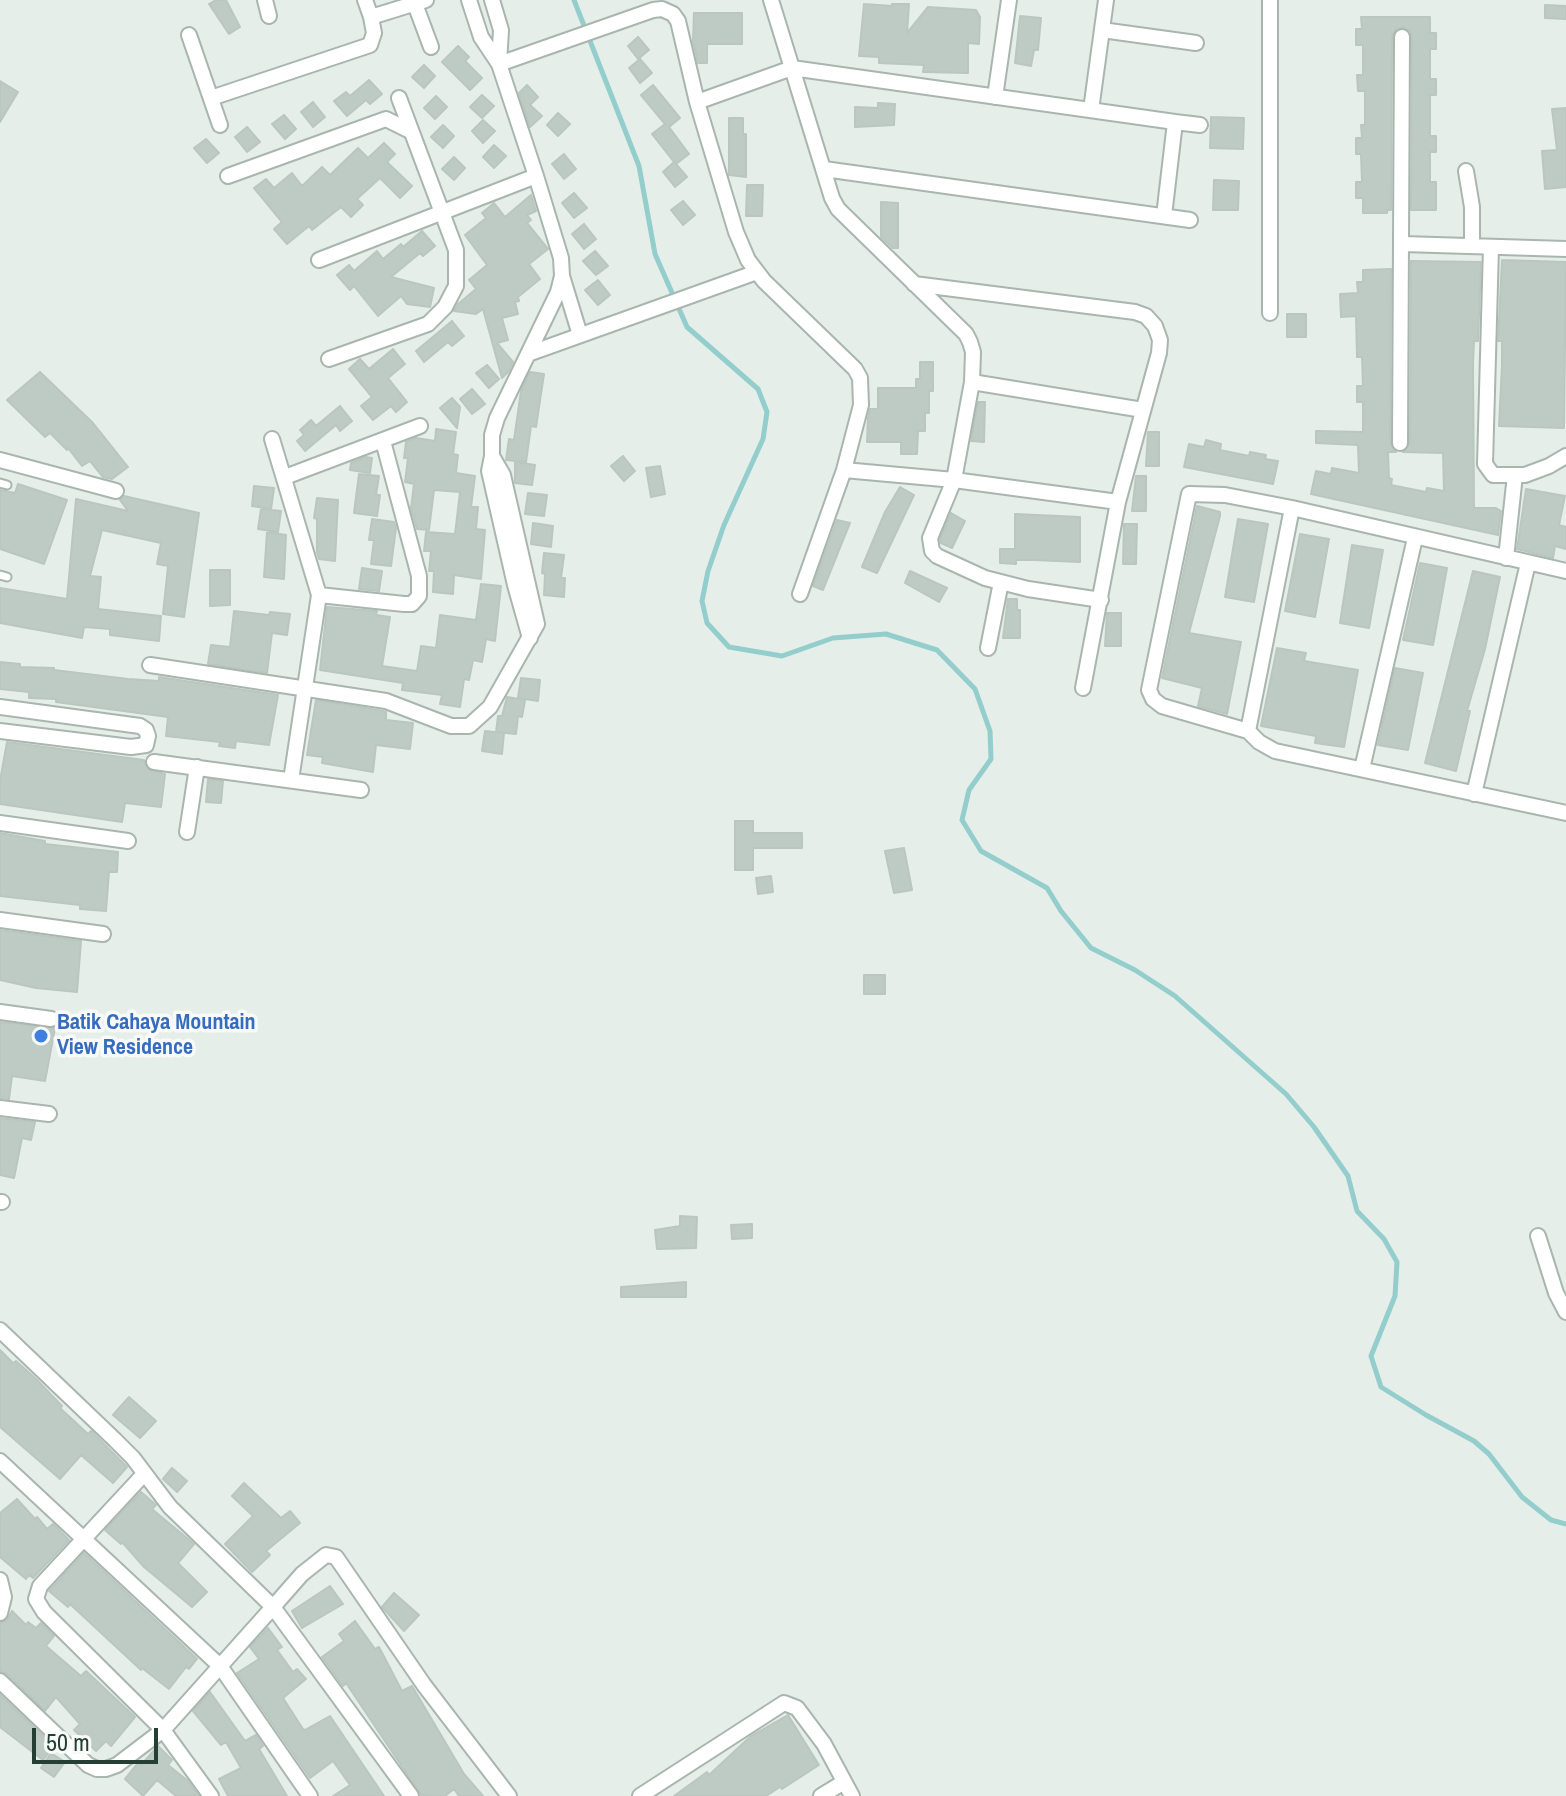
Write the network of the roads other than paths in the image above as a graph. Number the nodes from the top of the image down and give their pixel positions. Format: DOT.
graph roads {
  1 [pos="265,0"];
  2 [pos="365,0"];
  3 [pos="469,0"];
  4 [pos="492,0"];
  5 [pos="771,0"];
  6 [pos="1009,0"];
  7 [pos="1106,0"];
  8 [pos="1270,0"];
  9 [pos="421,2"];
  10 [pos="662,4"];
  11 [pos="269,16"];
  12 [pos="371,17"];
  13 [pos="1102,30"];
  14 [pos="189,35"];
  15 [pos="1402,37"];
  16 [pos="1196,43"];
  17 [pos="431,47"];
  18 [pos="499,64"];
  19 [pos="792,68"];
  20 [pos="995,97"];
  21 [pos="211,98"];
  22 [pos="399,98"];
  23 [pos="697,102"];
  24 [pos="1091,110"];
  25 [pos="1175,122"];
  26 [pos="220,125"];
  27 [pos="1200,125"];
  28 [pos="410,131"];
  29 [pos="824,169"];
  30 [pos="1466,171"];
  31 [pos="228,176"];
  32 [pos="536,176"];
  33 [pos="443,213"];
  34 [pos="1164,216"];
  35 [pos="1190,220"];
  36 [pos="1403,244"];
  37 [pos="1472,246"];
  38 [pos="1491,247"];
  39 [pos="1566,249"];
  40 [pos="319,260"];
  41 [pos="757,272"];
  42 [pos="562,276"];
  43 [pos="914,284"];
  44 [pos="1270,313"];
  45 [pos="580,335"];
  46 [pos="528,354"];
  47 [pos="329,359"];
  48 [pos="972,382"];
  49 [pos="1143,410"];
  50 [pos="420,426"];
  51 [pos="272,439"];
  52 [pos="383,441"];
  53 [pos="1400,443"];
  54 [pos="1566,456"];
  55 [pos="0,460"];
  56 [pos="844,470"];
  57 [pos="1515,475"];
  58 [pos="285,477"];
  59 [pos="954,480"];
  60 [pos="116,491"];
  61 [pos="1118,502"];
  62 [pos="1292,508"];
  63 [pos="1415,538"];
  64 [pos="1506,558"];
  65 [pos="1528,563"];
  66 [pos="1566,571"];
  67 [pos="1001,582"];
  68 [pos="800,594"];
  69 [pos="319,595"];
  70 [pos="1101,600"];
  71 [pos="988,648"];
  72 [pos="150,665"];
  73 [pos="1083,688"];
  74 [pos="305,690"];
  75 [pos="0,707"];
  76 [pos="0,731"];
  77 [pos="1248,731"];
  78 [pos="154,762"];
  79 [pos="197,767"];
  80 [pos="1362,769"];
  81 [pos="291,780"];
  82 [pos="361,790"];
  83 [pos="1474,794"];
  84 [pos="1566,813"];
  85 [pos="0,823"];
  86 [pos="187,832"];
  87 [pos="128,841"];
  88 [pos="0,920"];
  89 [pos="103,934"];
  90 [pos="0,1012"];
  91 [pos="51,1019"];
  92 [pos="0,1108"];
  93 [pos="49,1114"];
  94 [pos="1538,1236"];
  95 [pos="1566,1312"];
  96 [pos="0,1330"];
  97 [pos="0,1461"];
  98 [pos="144,1474"];
  99 [pos="84,1539"];
  100 [pos="0,1580"];
  101 [pos="273,1607"];
  102 [pos="0,1613"];
  103 [pos="220,1666"];
  104 [pos="0,1681"];
  105 [pos="163,1730"];
  106 [pos="844,1782"];
  107 [pos="211,1796"];
  108 [pos="310,1796"];
  109 [pos="411,1796"];
  110 [pos="509,1796"];
  111 [pos="640,1796"];
  112 [pos="821,1796"];
  113 [pos="852,1796"];
  1 -- 11 [label="street"];
  2 -- 12 [label="street"];
  3 -- 18 [label="street"];
  4 -- 18 [label="street"];
  5 -- 19 [label="street"];
  6 -- 20 [label="street"];
  7 -- 13 [label="street"];
  8 -- 44 [label="street"];
  9 -- 12 [label="street"];
  9 -- 17 [label="street"];
  10 -- 18 [label="street"];
  10 -- 23 [label="street"];
  12 -- 21 [label="street"];
  13 -- 16 [label="street"];
  13 -- 24 [label="street"];
  14 -- 21 [label="street"];
  15 -- 36 [label="street"];
  18 -- 32 [label="street"];
  19 -- 20 [label="street"];
  19 -- 23 [label="street"];
  19 -- 29 [label="street"];
  20 -- 24 [label="street"];
  21 -- 26 [label="street"];
  22 -- 28 [label="street"];
  23 -- 41 [label="street"];
  24 -- 25 [label="street"];
  25 -- 27 [label="street"];
  25 -- 34 [label="street"];
  28 -- 31 [label="street"];
  28 -- 33 [label="street"];
  29 -- 34 [label="street"];
  29 -- 43 [label="street"];
  30 -- 37 [label="street"];
  32 -- 33 [label="street"];
  32 -- 42 [label="street"];
  33 -- 40 [label="street"];
  33 -- 47 [label="street"];
  34 -- 35 [label="street"];
  36 -- 37 [label="street"];
  36 -- 53 [label="street"];
  37 -- 38 [label="street"];
  38 -- 39 [label="street"];
  38 -- 57 [label="street"];
  41 -- 45 [label="street"];
  41 -- 56 [label="street"];
  42 -- 45 [label="street"];
  42 -- 46 [label="street"];
  43 -- 48 [label="street"];
  43 -- 49 [label="street"];
  45 -- 46 [label="street"];
  46 -- 74 [label="street"];
  48 -- 49 [label="street"];
  48 -- 59 [label="street"];
  49 -- 61 [label="street"];
  50 -- 52 [label="street"];
  51 -- 58 [label="street"];
  52 -- 58 [label="street"];
  52 -- 69 [label="street"];
  54 -- 57 [label="street"];
  55 -- 60 [label="street"];
  56 -- 59 [label="street"];
  56 -- 68 [label="street"];
  57 -- 64 [label="street"];
  58 -- 69 [label="street"];
  59 -- 61 [label="street"];
  59 -- 67 [label="street"];
  61 -- 70 [label="street"];
  62 -- 63 [label="street"];
  62 -- 77 [label="street"];
  62 -- 77 [label="street"];
  63 -- 64 [label="street"];
  63 -- 80 [label="street"];
  64 -- 65 [label="street"];
  65 -- 66 [label="street"];
  65 -- 83 [label="street"];
  67 -- 70 [label="street"];
  67 -- 71 [label="street"];
  69 -- 74 [label="street"];
  70 -- 73 [label="street"];
  72 -- 74 [label="street"];
  74 -- 81 [label="street"];
  75 -- 76 [label="street"];
  77 -- 80 [label="street"];
  78 -- 79 [label="street"];
  79 -- 81 [label="street"];
  79 -- 86 [label="street"];
  80 -- 83 [label="street"];
  81 -- 82 [label="street"];
  83 -- 84 [label="street"];
  85 -- 87 [label="street"];
  88 -- 89 [label="street"];
  90 -- 91 [label="street"];
  92 -- 93 [label="street"];
  94 -- 95 [label="street"];
  96 -- 98 [label="street"];
  97 -- 99 [label="street"];
  98 -- 99 [label="street"];
  98 -- 101 [label="street"];
  99 -- 103 [label="street"];
  99 -- 105 [label="street"];
  100 -- 102 [label="street"];
  101 -- 103 [label="street"];
  101 -- 109 [label="street"];
  101 -- 110 [label="street"];
  103 -- 105 [label="street"];
  103 -- 108 [label="street"];
  104 -- 105 [label="street"];
  105 -- 107 [label="street"];
  106 -- 111 [label="street"];
  106 -- 112 [label="street"];
  106 -- 113 [label="street"];
}
